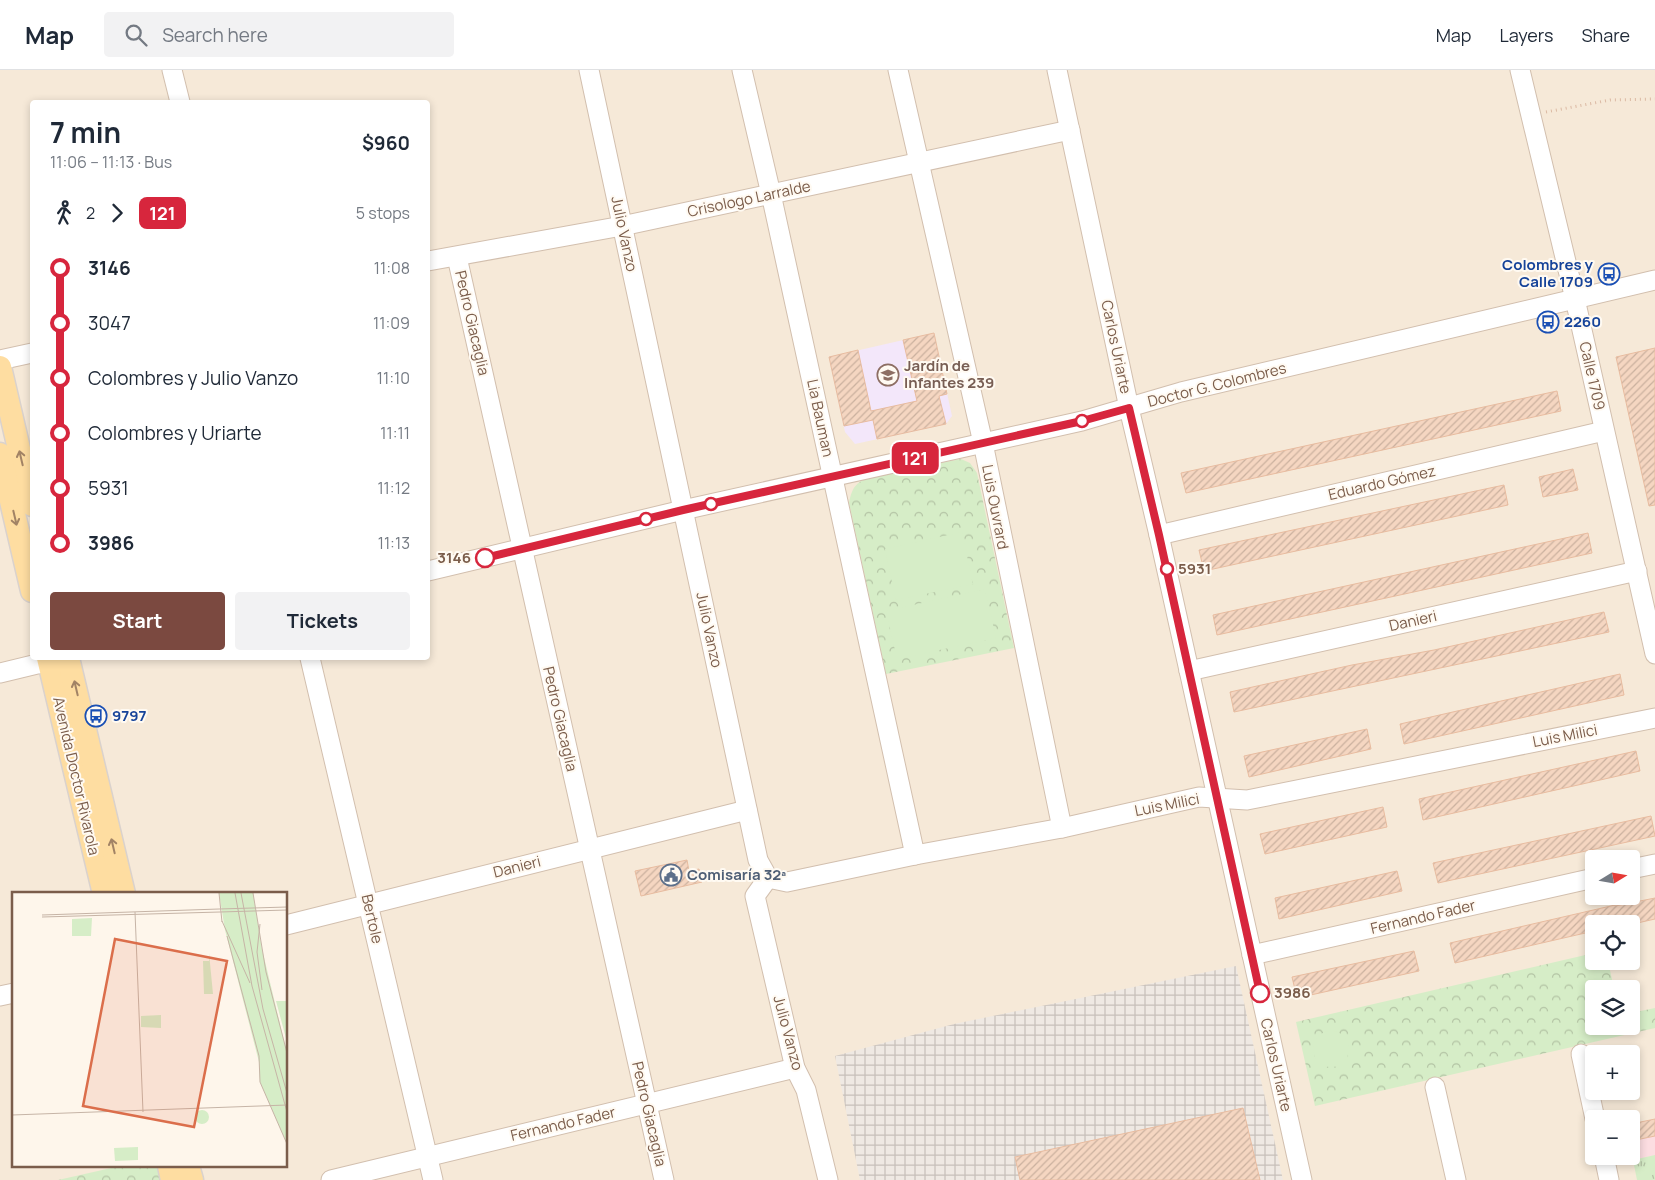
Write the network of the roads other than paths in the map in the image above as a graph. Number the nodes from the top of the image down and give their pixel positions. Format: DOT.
graph roads {
  1 [pos="172,70"];
  2 [pos="589,70"];
  3 [pos="742,70"];
  4 [pos="898,70"];
  5 [pos="1057,70"];
  6 [pos="1520,70"];
  7 [pos="180,100"];
  8 [pos="1070,130"];
  9 [pos="919,163"];
  10 [pos="771,194"];
  11 [pos="622,226"];
  12 [pos="457,257"];
  13 [pos="430,261"];
  14 [pos="1655,280"];
  15 [pos="1575,299"];
  16 [pos="30,352"];
  17 [pos="0,360"];
  18 [pos="0,367"];
  19 [pos="1129,408"];
  20 [pos="1604,431"];
  21 [pos="983,443"];
  22 [pos="0,454"];
  23 [pos="832,477"];
  24 [pos="30,496"];
  25 [pos="683,510"];
  26 [pos="1159,535"];
  27 [pos="522,549"];
  28 [pos="430,571"];
  29 [pos="1637,571"];
  30 [pos="30,582"];
  31 [pos="1655,654"];
  32 [pos="49,660"];
  33 [pos="57,660"];
  34 [pos="58,660"];
  35 [pos="310,660"];
  36 [pos="1189,670"];
  37 [pos="0,673"];
  38 [pos="1655,718"];
  39 [pos="1218,798"];
  40 [pos="747,810"];
  41 [pos="1062,828"];
  42 [pos="590,849"];
  43 [pos="915,855"];
  44 [pos="1655,864"];
  45 [pos="1640,867"];
  46 [pos="768,878"];
  47 [pos="1585,880"];
  48 [pos="104,892"];
  49 [pos="123,892"];
  50 [pos="368,905"];
  51 [pos="288,925"];
  52 [pos="1252,955"];
  53 [pos="1581,1054"];
  54 [pos="795,1068"];
  55 [pos="1435,1087"];
  56 [pos="647,1104"];
  57 [pos="1594,1110"];
  58 [pos="428,1157"];
  59 [pos="1606,1165"];
  60 [pos="331,1180"];
  61 [pos="434,1180"];
  62 [pos="664,1180"];
  63 [pos="828,1180"];
  64 [pos="1302,1180"];
  65 [pos="1456,1180"];
  66 [pos="1609,1180"];
  1 -- 7 [label="street"];
  2 -- 11 [label="street, Julio Vanzo"];
  3 -- 10 [label="street, Lia Bauman"];
  4 -- 9 [label="street, Luis Ouvrard"];
  5 -- 8 [label="street, Carlos Uriarte"];
  6 -- 15 [label="street, Calle 1709"];
  8 -- 9 [label="street, Crisologo Larralde"];
  8 -- 19 [label="street, Carlos Uriarte"];
  9 -- 10 [label="street, Crisologo Larralde"];
  9 -- 21 [label="street, Luis Ouvrard"];
  10 -- 11 [label="street, Crisologo Larralde"];
  10 -- 23 [label="street, Lia Bauman"];
  11 -- 12 [label="street, Crisologo Larralde"];
  11 -- 25 [label="street, Julio Vanzo"];
  12 -- 13 [label="street, Crisologo Larralde"];
  12 -- 27 [label="street, Pedro Giacaglia"];
  14 -- 15 [label="street, Doctor G. Colombres"];
  15 -- 19 [label="street, Doctor G. Colombres"];
  15 -- 20 [label="street, Calle 1709"];
  16 -- 17 [label="street"];
  24 -- 18 [label="main road, one-way"];
  19 -- 21 [label="street, Doctor G. Colombres"];
  19 -- 26 [label="street, Carlos Uriarte"];
  20 -- 26 [label="street, Eduardo Gómez"];
  20 -- 29 [label="street, Calle 1709"];
  21 -- 23 [label="street, Doctor G. Colombres"];
  21 -- 41 [label="street, Luis Ouvrard"];
  22 -- 30 [label="main road, one-way"];
  23 -- 25 [label="street, Doctor G. Colombres"];
  23 -- 43 [label="street, Lia Bauman"];
  25 -- 27 [label="street, Doctor G. Colombres"];
  25 -- 40 [label="street, Julio Vanzo"];
  26 -- 36 [label="street, Carlos Uriarte"];
  27 -- 28 [label="street, Doctor G. Colombres"];
  27 -- 42 [label="street, Pedro Giacaglia"];
  29 -- 31 [label="street, Calle 1709"];
  29 -- 36 [label="street, Danieri"];
  32 -- 37 [label="street"];
  33 -- 48 [label="main road, Avenida Doctor Rivarola"];
  49 -- 34 [label="main road, Avenida Doctor Rivarola, one-way"];
  35 -- 50 [label="street, Bertole"];
  36 -- 39 [label="street, Carlos Uriarte"];
  38 -- 39 [label="street, Luis Milici"];
  39 -- 41 [label="street, Luis Milici"];
  39 -- 52 [label="street, Carlos Uriarte"];
  40 -- 42 [label="street, Danieri"];
  40 -- 46 [label="street, Julio Vanzo"];
  41 -- 43 [label="street, Luis Milici"];
  42 -- 50 [label="street, Danieri"];
  42 -- 56 [label="street, Pedro Giacaglia"];
  43 -- 46 [label="street, Luis Milici"];
  44 -- 45 [label="street"];
  46 -- 54 [label="street, Julio Vanzo"];
  47 -- 52 [label="street, Fernando Fader"];
  50 -- 51 [label="street, Danieri"];
  50 -- 58 [label="street, Bertole"];
  52 -- 64 [label="street, Carlos Uriarte"];
  53 -- 57 [label="street"];
  54 -- 56 [label="street, Fernando Fader"];
  54 -- 63 [label="street, Julio Vanzo"];
  55 -- 65 [label="street"];
  56 -- 58 [label="street, Fernando Fader"];
  56 -- 62 [label="street, Pedro Giacaglia"];
  58 -- 60 [label="street, Fernando Fader"];
  58 -- 61 [label="street, Bertole"];
  59 -- 66 [label="street"];
}
